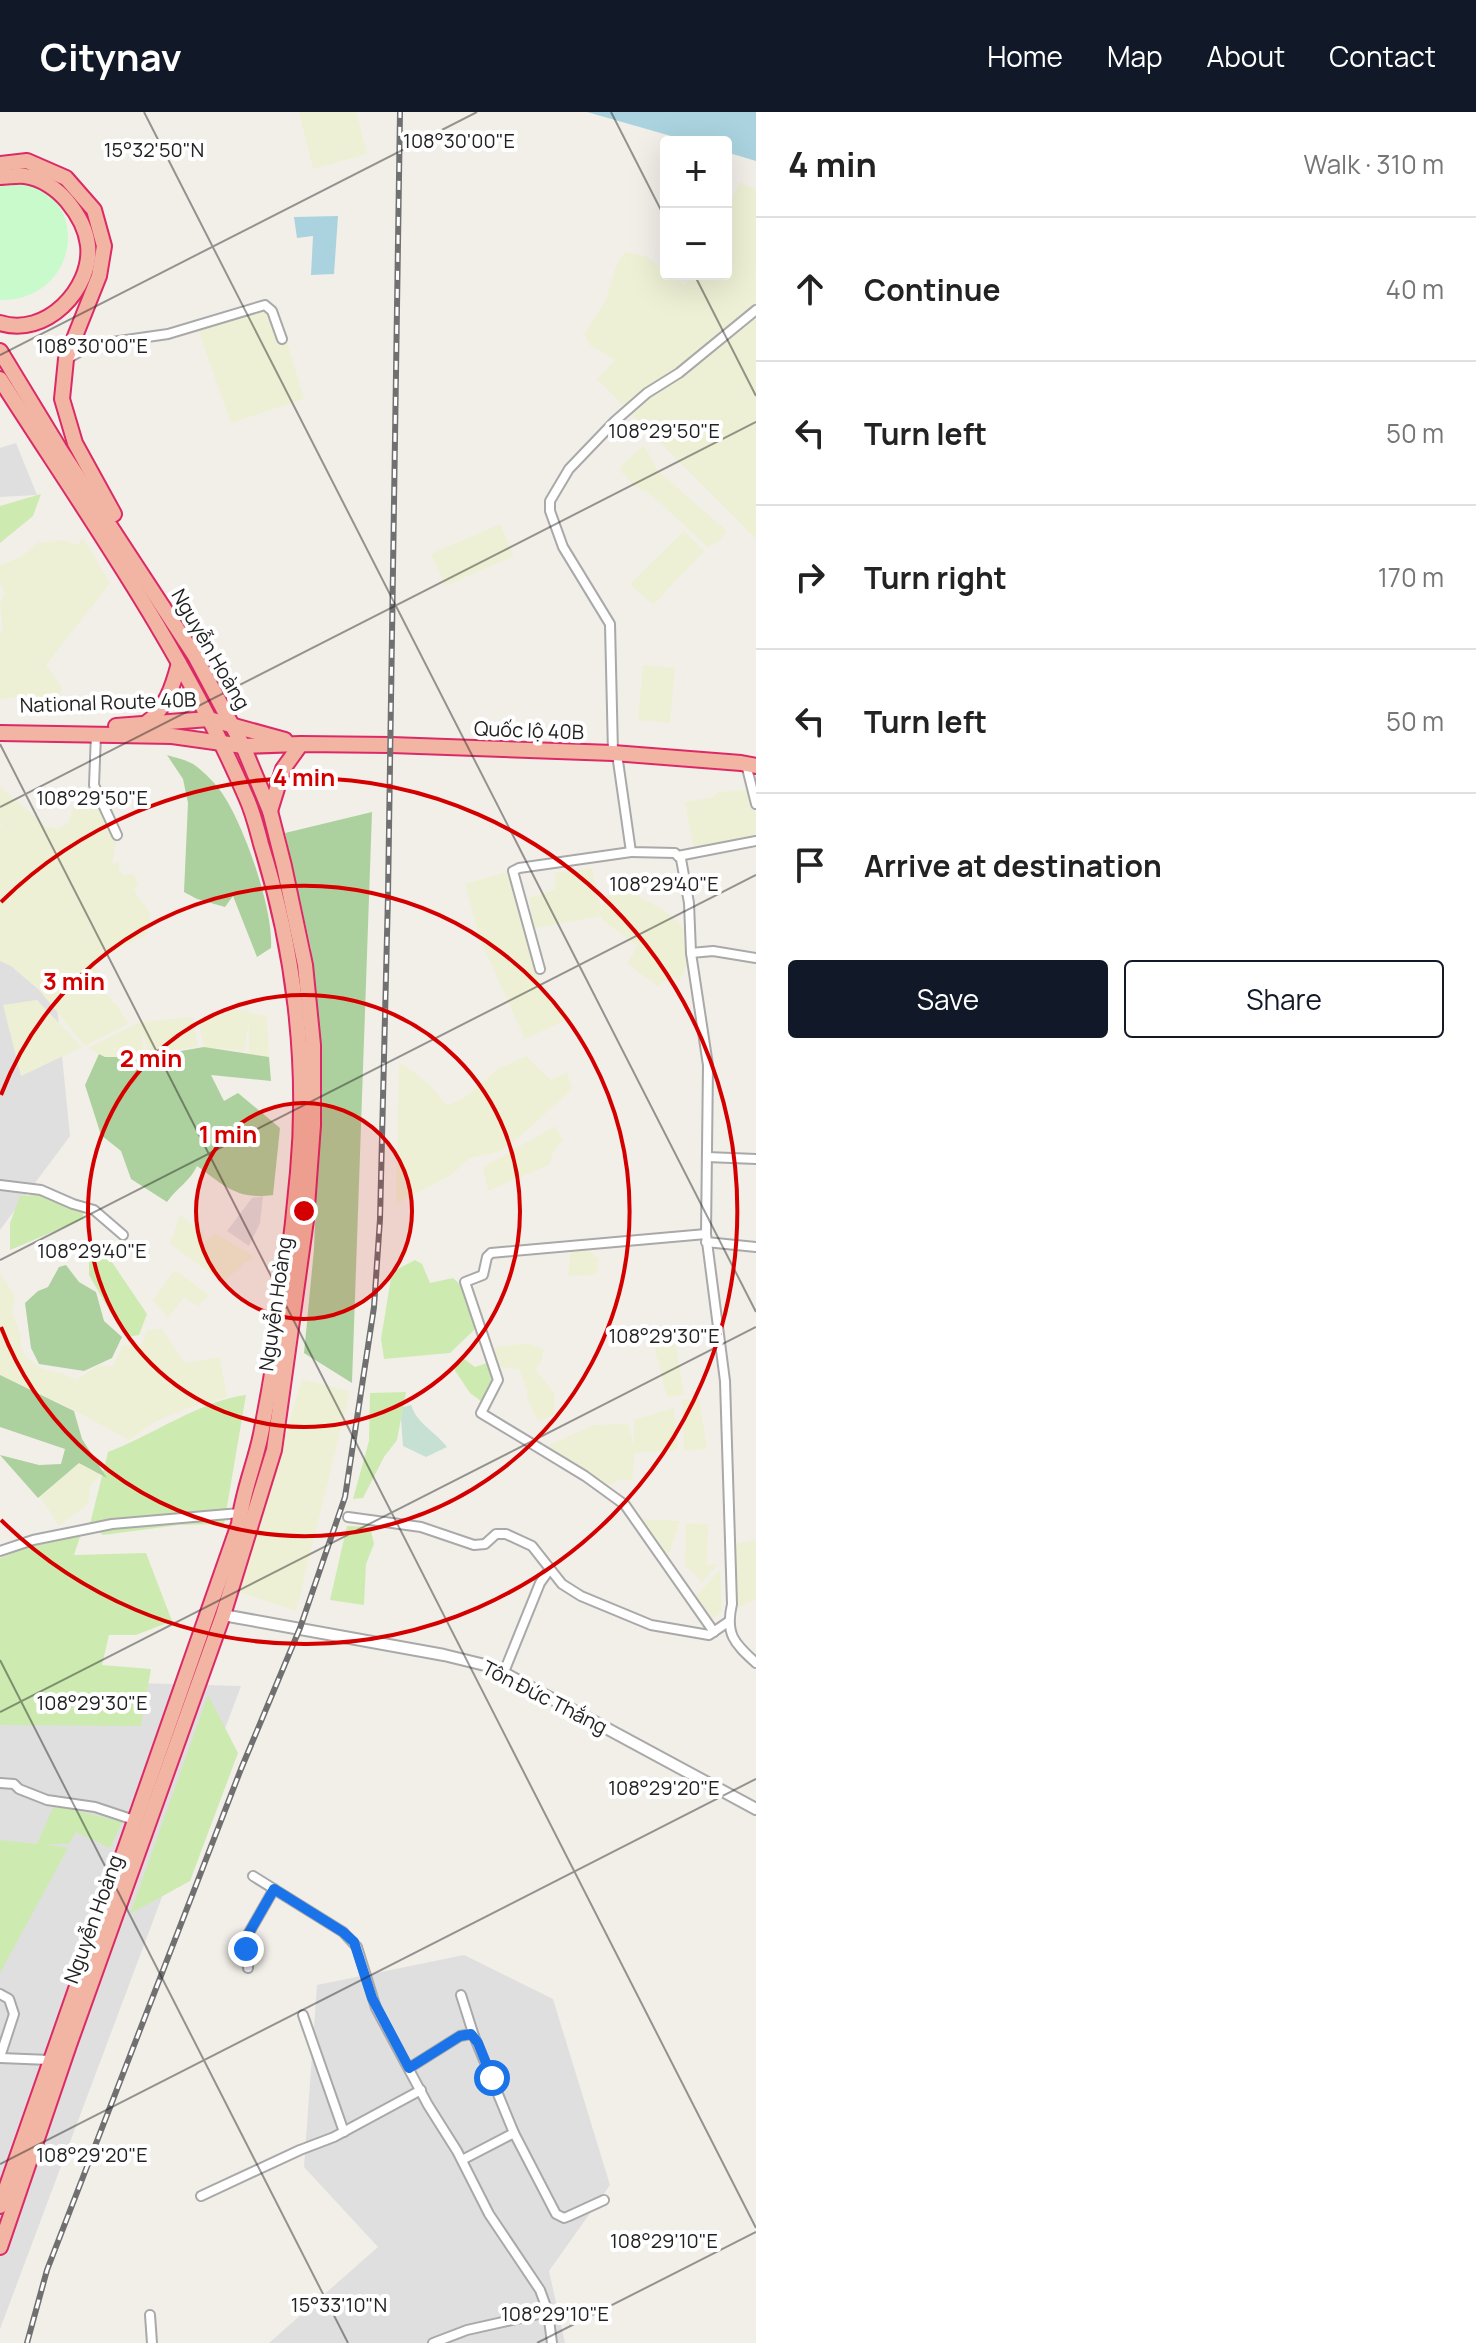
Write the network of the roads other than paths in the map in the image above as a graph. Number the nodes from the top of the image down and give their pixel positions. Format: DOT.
graph roads {
  1 [pos="0,164"];
  2 [pos="0,177"];
  3 [pos="756,310"];
  4 [pos="0,323"];
  5 [pos="282,339"];
  6 [pos="0,351"];
  7 [pos="66,359"];
  8 [pos="0,379"];
  9 [pos="157,596"];
  10 [pos="179,663"];
  11 [pos="209,719"];
  12 [pos="144,724"];
  13 [pos="0,725"];
  14 [pos="233,726"];
  15 [pos="0,733"];
  16 [pos="96,734"];
  17 [pos="221,744"];
  18 [pos="301,744"];
  19 [pos="243,746"];
  20 [pos="615,754"];
  21 [pos="751,765"];
  22 [pos="756,804"];
  23 [pos="270,811"];
  24 [pos="117,835"];
  25 [pos="756,841"];
  26 [pos="631,852"];
  27 [pos="678,856"];
  28 [pos="691,953"];
  29 [pos="756,958"];
  30 [pos="540,969"];
  31 [pos="707,1157"];
  32 [pos="756,1159"];
  33 [pos="0,1185"];
  34 [pos="123,1235"];
  35 [pos="706,1238"];
  36 [pos="756,1247"];
  37 [pos="240,1513"];
  38 [pos="348,1517"];
  39 [pos="0,1551"];
  40 [pos="550,1569"];
  41 [pos="223,1615"];
  42 [pos="728,1622"];
  43 [pos="714,1632"];
  44 [pos="756,1663"];
  45 [pos="504,1672"];
  46 [pos="0,1783"];
  47 [pos="756,1809"];
  48 [pos="134,1820"];
  49 [pos="253,1876"];
  50 [pos="274,1889"];
  51 [pos="248,1968"];
  52 [pos="0,1994"];
  53 [pos="461,1995"];
  54 [pos="303,2015"];
  55 [pos="474,2036"];
  56 [pos="0,2058"];
  57 [pos="50,2060"];
  58 [pos="409,2068"];
  59 [pos="421,2090"];
  60 [pos="344,2132"];
  61 [pos="514,2133"];
  62 [pos="462,2160"];
  63 [pos="201,2196"];
  64 [pos="604,2200"];
  65 [pos="0,2206"];
  66 [pos="0,2247"];
  67 [pos="548,2312"];
  68 [pos="150,2315"];
  69 [pos="152,2343"];
  70 [pos="433,2343"];
  71 [pos="552,2343"];
  1 -- 7 [label="highway"];
  2 -- 4 [label="highway"];
  3 -- 20 [label="street"];
  5 -- 7 [label="street"];
  6 -- 9 [label="highway, Nguyễn Hoàng"];
  7 -- 9 [label="highway"];
  8 -- 10 [label="highway, Nguyễn Hoàng"];
  9 -- 14 [label="highway, Nguyễn Hoàng"];
  10 -- 11 [label="highway, Nguyễn Hoàng"];
  10 -- 12 [label="highway"];
  11 -- 12 [label="highway, National Route 40B"];
  11 -- 14 [label="highway, National Route 40B"];
  11 -- 17 [label="highway, Nguyễn Hoàng"];
  12 -- 13 [label="highway, National Route 40B"];
  14 -- 18 [label="highway, National Route 40B"];
  14 -- 19 [label="highway, Nguyễn Hoàng"];
  15 -- 16 [label="highway, National Route 40B"];
  16 -- 17 [label="highway, National Route 40B"];
  16 -- 24 [label="street"];
  17 -- 19 [label="highway, National Route 40B"];
  17 -- 37 [label="highway, Nguyễn Hoàng"];
  18 -- 19 [label="highway"];
  18 -- 20 [label="highway, Quốc lộ 40B"];
  18 -- 23 [label="highway"];
  19 -- 23 [label="highway, Nguyễn Hoàng"];
  20 -- 21 [label="highway, Quốc lộ 40B"];
  20 -- 26 [label="street"];
  21 -- 22 [label="street"];
  23 -- 41 [label="highway, Nguyễn Hoàng"];
  25 -- 27 [label="street"];
  26 -- 27 [label="street"];
  26 -- 30 [label="street"];
  27 -- 28 [label="street"];
  28 -- 29 [label="street"];
  28 -- 31 [label="street"];
  31 -- 32 [label="street"];
  31 -- 35 [label="street"];
  33 -- 34 [label="street"];
  35 -- 36 [label="street"];
  35 -- 42 [label="street"];
  35 -- 43 [label="street"];
  37 -- 39 [label="street"];
  37 -- 48 [label="highway, Nguyễn Hoàng"];
  38 -- 40 [label="street"];
  40 -- 43 [label="street"];
  40 -- 45 [label="street"];
  41 -- 45 [label="street, Tôn Đức Thắng"];
  41 -- 66 [label="highway, Nguyễn Hoàng"];
  42 -- 43 [label="street"];
  42 -- 44 [label="street"];
  45 -- 47 [label="street, Tôn Đức Thắng"];
  46 -- 48 [label="street"];
  48 -- 57 [label="highway, Nguyễn Hoàng"];
  49 -- 50 [label="street"];
  50 -- 51 [label="street"];
  50 -- 58 [label="street"];
  52 -- 56 [label="street"];
  53 -- 55 [label="street"];
  54 -- 60 [label="street"];
  55 -- 58 [label="street"];
  55 -- 61 [label="street"];
  56 -- 57 [label="street"];
  57 -- 65 [label="highway, Nguyễn Hoàng"];
  58 -- 59 [label="street"];
  59 -- 60 [label="street"];
  59 -- 62 [label="street"];
  60 -- 63 [label="street"];
  61 -- 62 [label="street"];
  61 -- 64 [label="street"];
  62 -- 67 [label="street"];
  67 -- 70 [label="street"];
  67 -- 71 [label="street"];
  68 -- 69 [label="street"];
}
